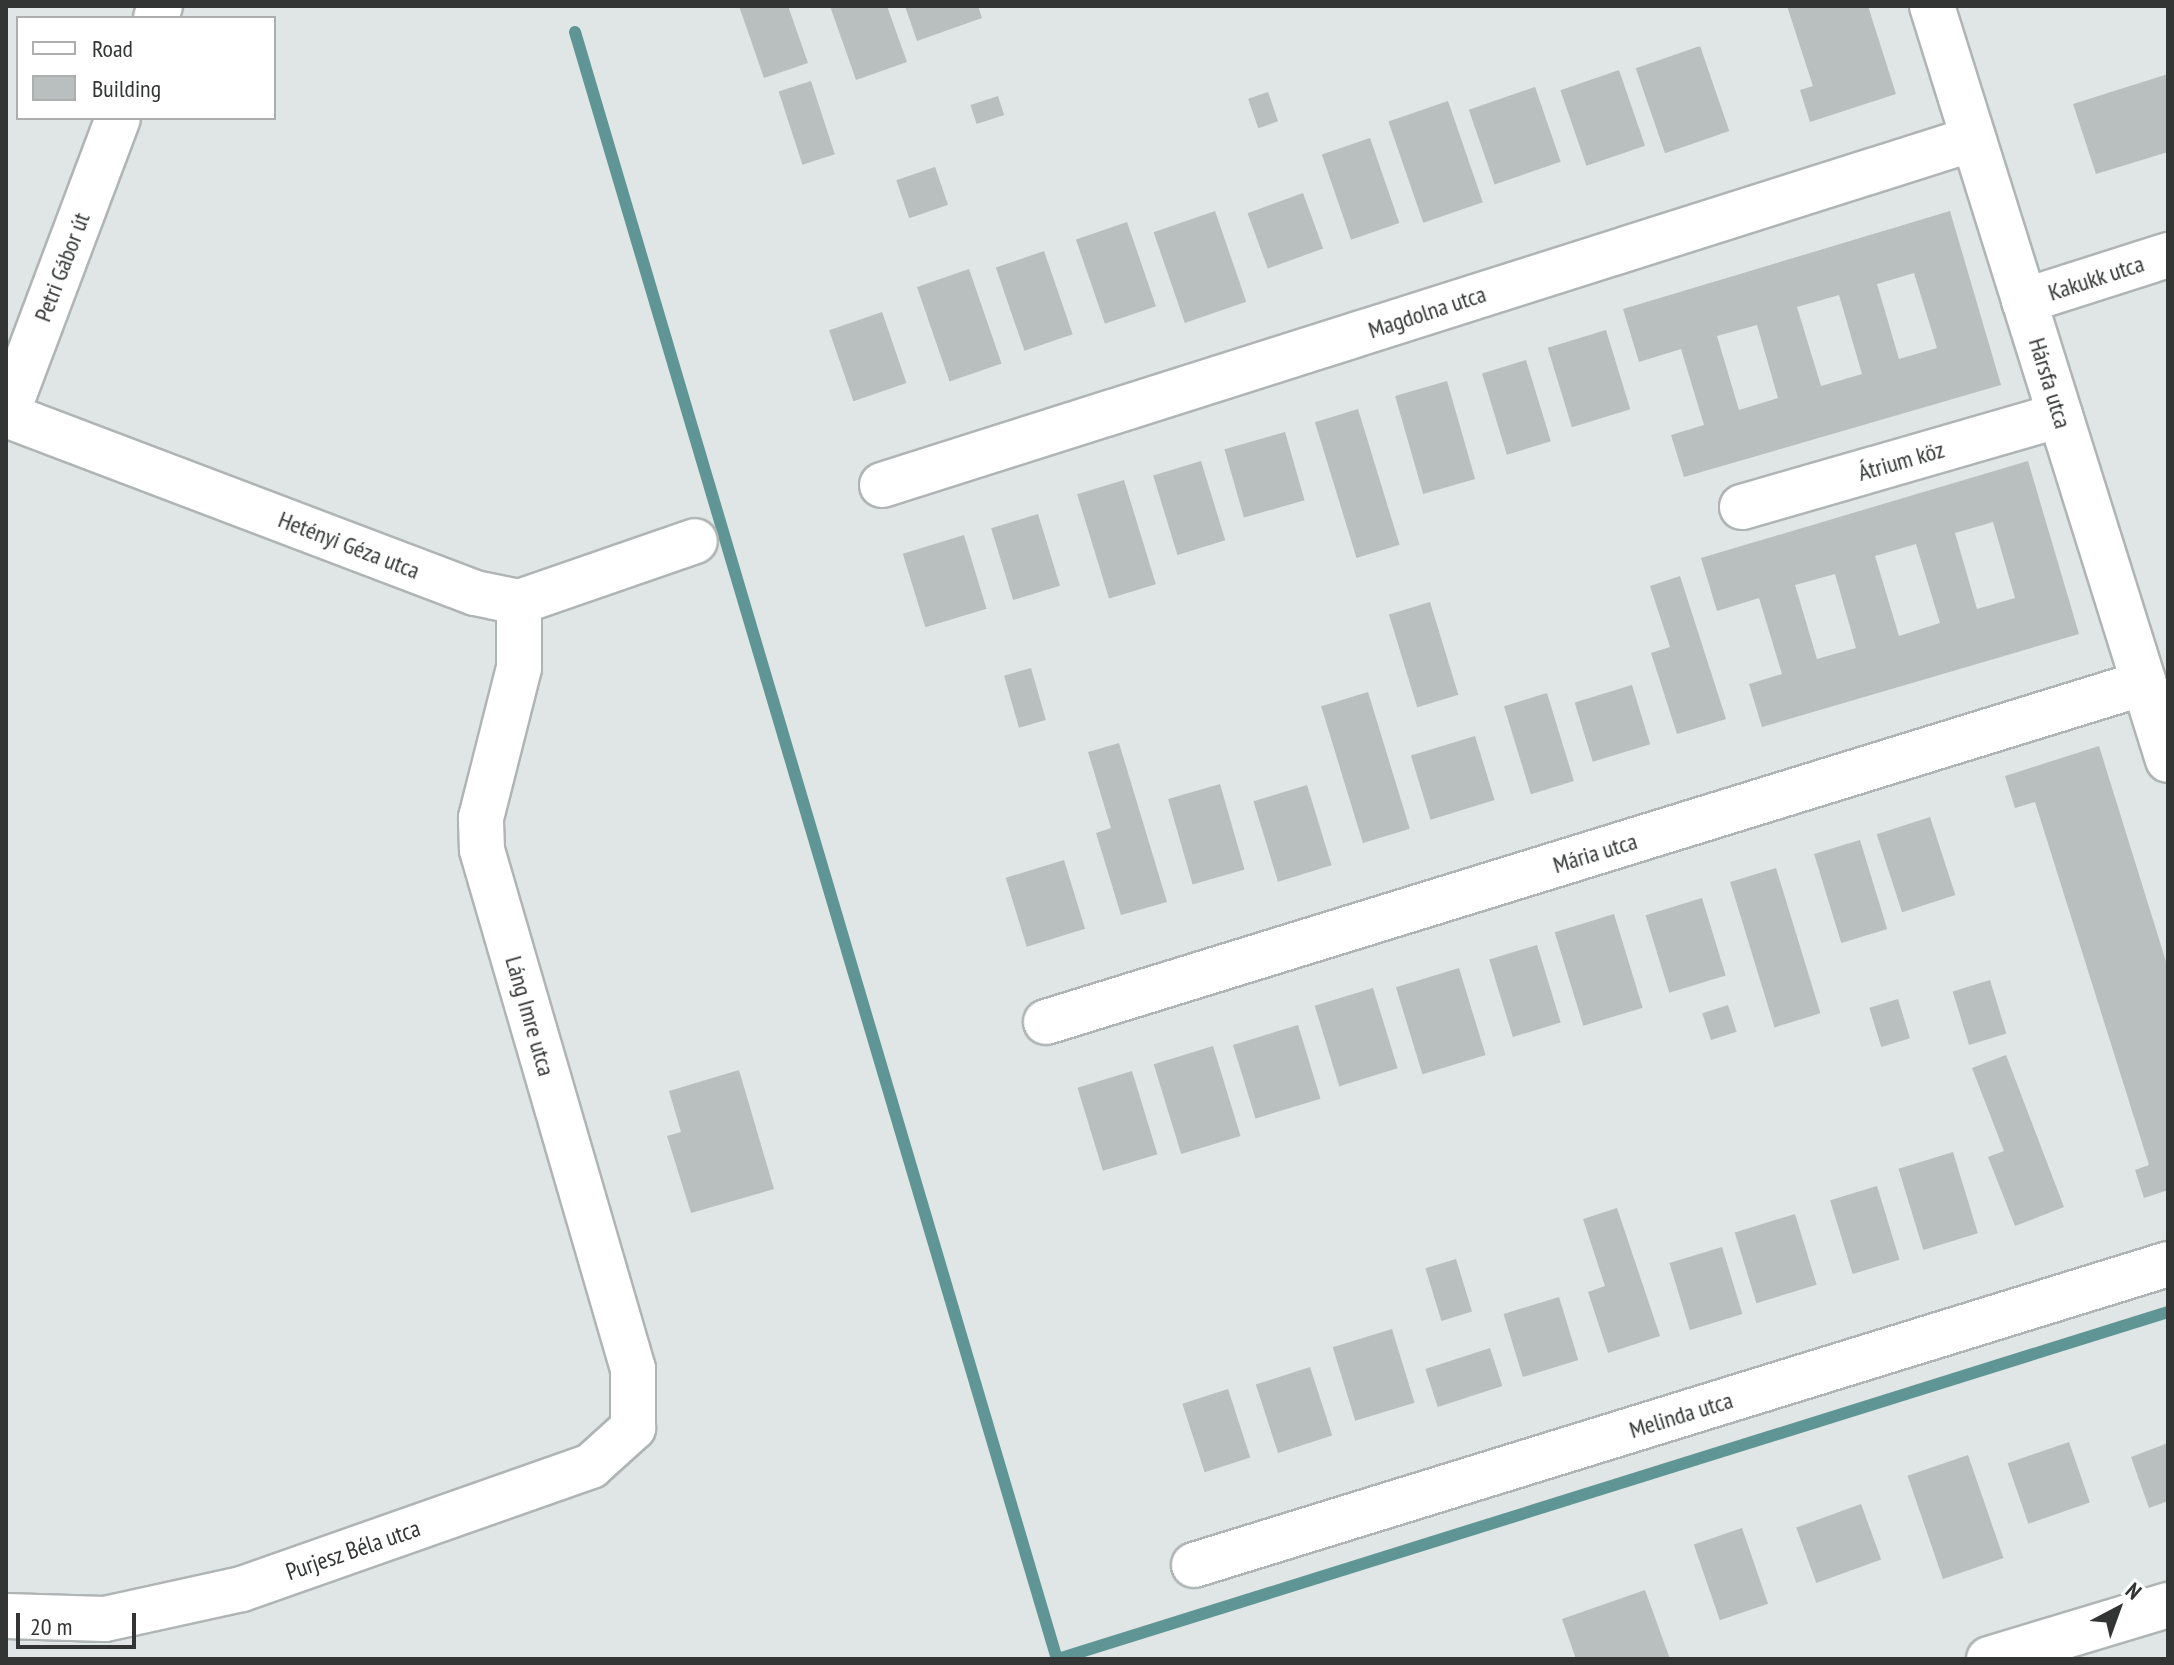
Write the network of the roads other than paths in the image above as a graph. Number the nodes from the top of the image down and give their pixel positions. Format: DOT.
graph roads {
  1 [pos="1932,6"];
  2 [pos="117,120"];
  3 [pos="1973,139"];
  4 [pos="2168,255"];
  5 [pos="2024,301"];
  6 [pos="6,415"];
  7 [pos="2060,415"];
  8 [pos="882,485"];
  9 [pos="1742,507"];
  10 [pos="695,541"];
  11 [pos="519,602"];
  12 [pos="2144,683"];
  13 [pos="2167,755"];
  14 [pos="1046,1022"];
  15 [pos="2168,1264"];
  16 [pos="633,1428"];
  17 [pos="1194,1565"];
  18 [pos="2168,1605"];
  19 [pos="6,1616"];
  20 [pos="1989,1659"];
  1 -- 3 [label="street, Hársfa utca"];
  2 -- 6 [label="street, Petri Gábor út"];
  3 -- 5 [label="street, Hársfa utca"];
  3 -- 8 [label="street, Magdolna utca"];
  4 -- 5 [label="street, Kakukk utca"];
  5 -- 7 [label="street, Hársfa utca"];
  6 -- 11 [label="street, Hetényi Géza utca"];
  7 -- 9 [label="street, Átrium köz"];
  7 -- 12 [label="street, Hársfa utca"];
  10 -- 11 [label="street"];
  11 -- 16 [label="street, Láng Imre utca"];
  12 -- 13 [label="street, Hársfa utca"];
  12 -- 14 [label="street, Mária utca"];
  15 -- 17 [label="street, Melinda utca"];
  16 -- 19 [label="street, Purjesz Béla utca"];
  18 -- 20 [label="street"];
}
